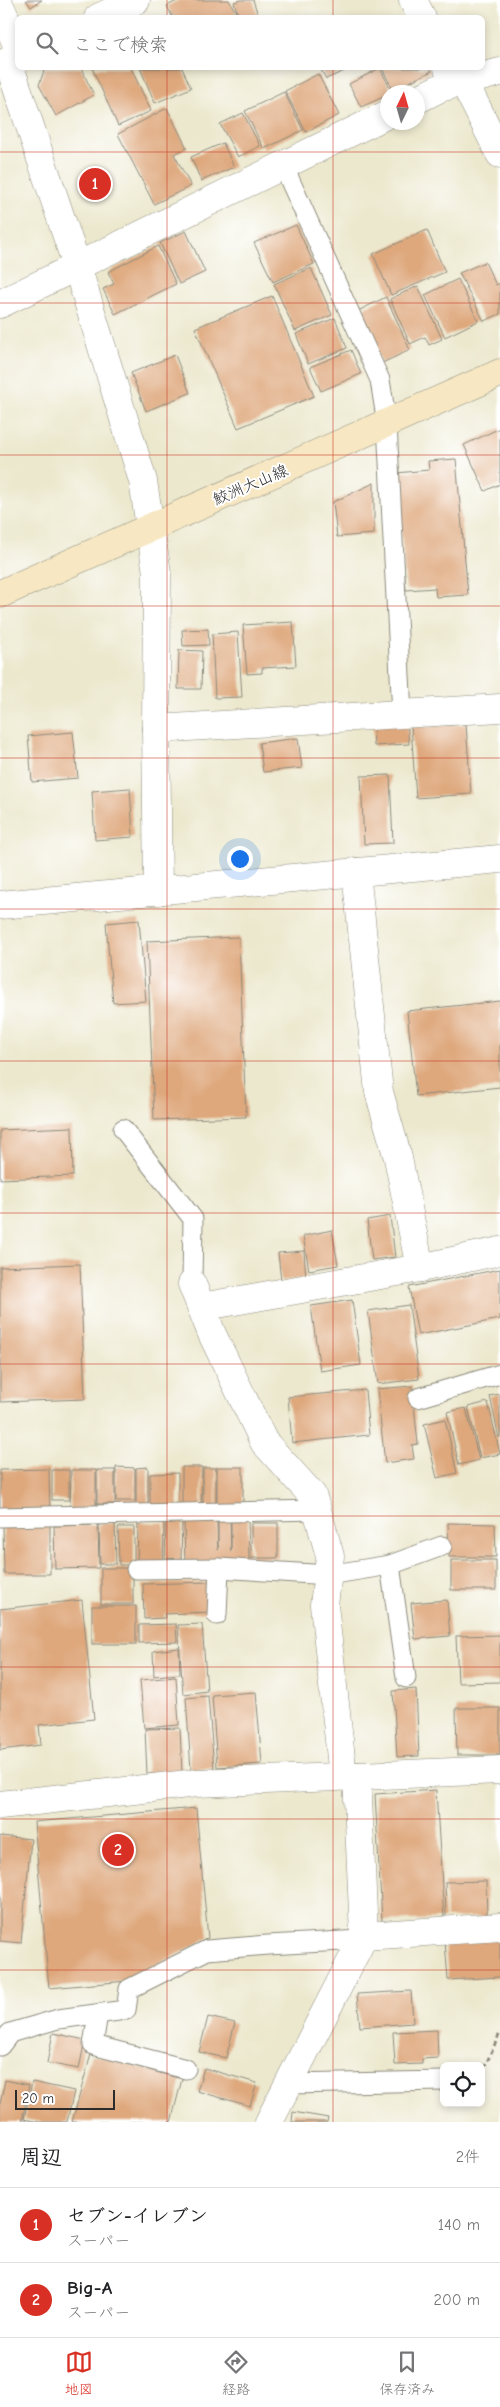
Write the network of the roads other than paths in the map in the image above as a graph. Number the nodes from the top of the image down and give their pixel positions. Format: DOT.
graph roads {
  1 [pos="136,0"];
  2 [pos="413,0"];
  3 [pos="0,6"];
  4 [pos="104,15"];
  5 [pos="420,15"];
  6 [pos="11,57"];
  7 [pos="15,70"];
  8 [pos="15,70"];
  9 [pos="500,72"];
  10 [pos="456,75"];
  11 [pos="425,96"];
  12 [pos="380,118"];
  13 [pos="500,154"];
  14 [pos="283,166"];
  15 [pos="77,266"];
  16 [pos="0,304"];
  17 [pos="500,373"];
  18 [pos="387,424"];
  19 [pos="151,527"];
  20 [pos="0,594"];
  21 [pos="500,708"];
  22 [pos="402,714"];
  23 [pos="156,729"];
  24 [pos="500,859"];
  25 [pos="356,872"];
  26 [pos="158,890"];
  27 [pos="0,905"];
  28 [pos="123,1129"];
  29 [pos="500,1251"];
  30 [pos="420,1268"];
  31 [pos="197,1295"];
  32 [pos="500,1374"];
  33 [pos="418,1398"];
  34 [pos="318,1510"];
  35 [pos="0,1517"];
  36 [pos="442,1546"];
  37 [pos="390,1565"];
  38 [pos="219,1568"];
  39 [pos="136,1569"];
  40 [pos="328,1575"];
  41 [pos="217,1615"];
  42 [pos="406,1678"];
  43 [pos="500,1770"];
  44 [pos="350,1776"];
  45 [pos="0,1805"];
  46 [pos="500,1927"];
  47 [pos="362,1938"];
  48 [pos="98,2014"];
  49 [pos="0,2046"];
  50 [pos="186,2069"];
  51 [pos="440,2081"];
  52 [pos="288,2084"];
  53 [pos="269,2122"];
  1 -- 4 [label="street"];
  2 -- 5 [label="street"];
  3 -- 6 [label="street"];
  6 -- 8 [label="street"];
  7 -- 15 [label="street"];
  9 -- 10 [label="street"];
  10 -- 11 [label="street"];
  10 -- 13 [label="street"];
  12 -- 14 [label="street"];
  14 -- 15 [label="street"];
  14 -- 18 [label="lane"];
  15 -- 16 [label="street"];
  15 -- 19 [label="street"];
  17 -- 18 [label="main road, 鮫洲大山線"];
  18 -- 19 [label="main road, 鮫洲大山線"];
  18 -- 22 [label="lane"];
  19 -- 20 [label="main road, 鮫洲大山線"];
  19 -- 23 [label="street"];
  21 -- 22 [label="street"];
  22 -- 23 [label="street"];
  23 -- 26 [label="street"];
  24 -- 25 [label="street"];
  25 -- 26 [label="street"];
  25 -- 30 [label="street"];
  26 -- 27 [label="street"];
  28 -- 31 [label="lane"];
  29 -- 30 [label="street"];
  30 -- 31 [label="street"];
  31 -- 34 [label="street"];
  32 -- 33 [label="lane"];
  34 -- 35 [label="lane"];
  34 -- 40 [label="street"];
  36 -- 37 [label="lane"];
  37 -- 40 [label="lane"];
  37 -- 42 [label="lane"];
  38 -- 39 [label="lane"];
  38 -- 40 [label="lane"];
  38 -- 41 [label="lane"];
  40 -- 44 [label="street"];
  43 -- 44 [label="street"];
  44 -- 45 [label="street"];
  44 -- 47 [label="street"];
  46 -- 47 [label="street"];
  47 -- 48 [label="lane"];
  47 -- 52 [label="street"];
  48 -- 49 [label="lane"];
  48 -- 50 [label="lane"];
  51 -- 52 [label="lane"];
  52 -- 53 [label="street"];
}
